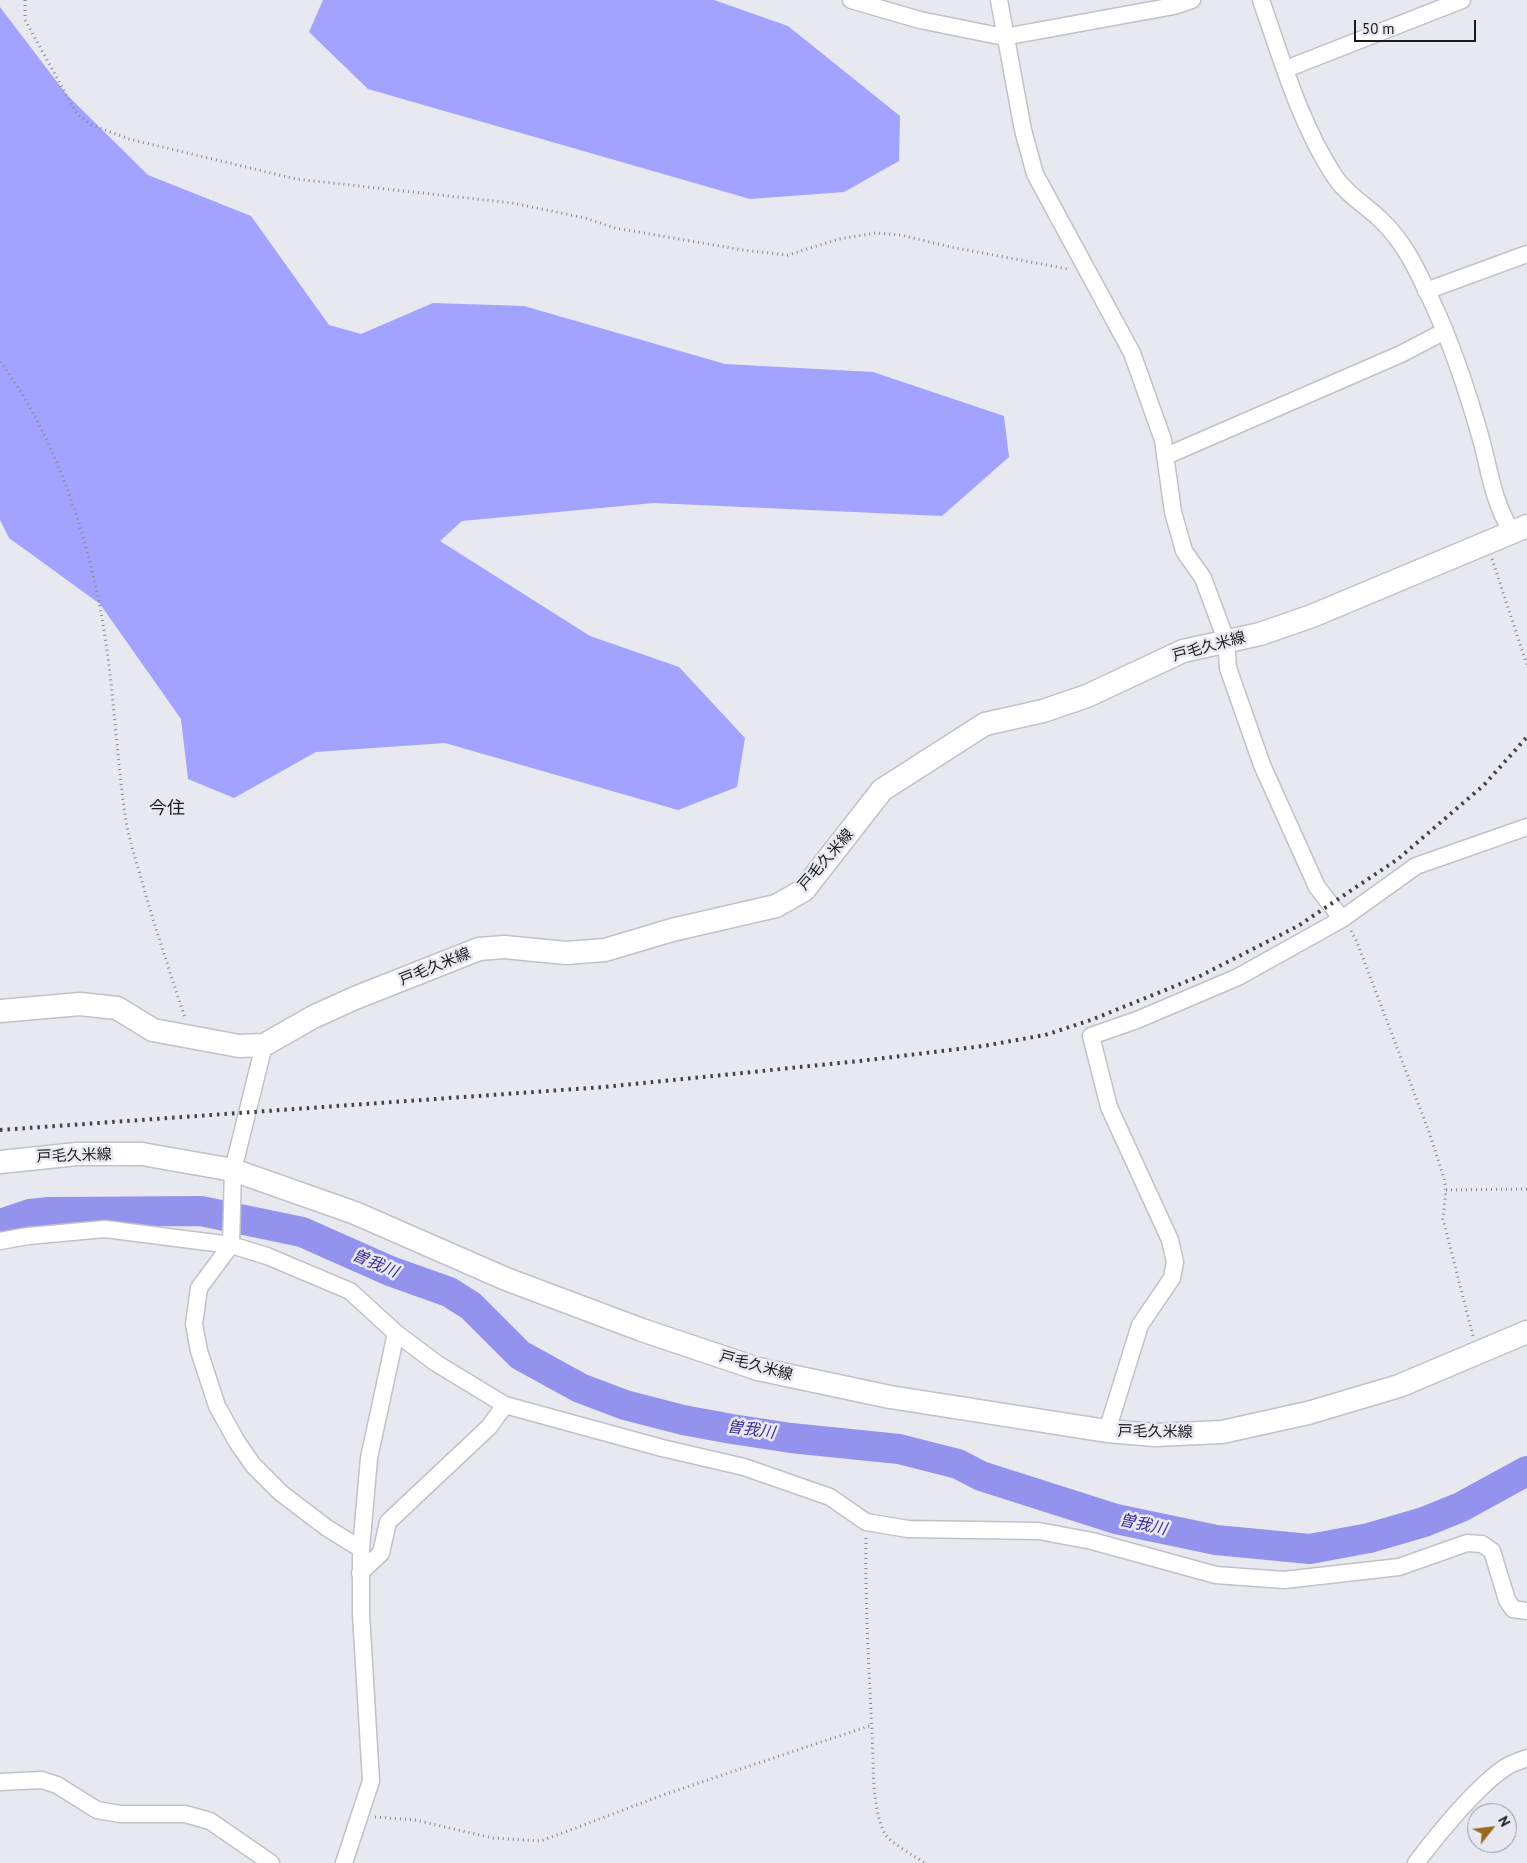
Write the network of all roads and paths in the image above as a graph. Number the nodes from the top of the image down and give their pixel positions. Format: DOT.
graph roads {
  1 [pos="25,0"];
  2 [pos="851,0"];
  3 [pos="999,0"];
  4 [pos="1192,0"];
  5 [pos="1261,0"];
  6 [pos="1462,0"];
  7 [pos="1004,37"];
  8 [pos="1286,69"];
  9 [pos="1527,254"];
  10 [pos="1088,272"];
  11 [pos="1426,291"];
  12 [pos="1445,331"];
  13 [pos="0,362"];
  14 [pos="1166,456"];
  15 [pos="1519,529"];
  16 [pos="1481,544"];
  17 [pos="1226,640"];
  18 [pos="1527,665"];
  19 [pos="1527,827"];
  20 [pos="1342,919"];
  21 [pos="0,1011"];
  22 [pos="191,1037"];
  23 [pos="264,1046"];
  24 [pos="0,1162"];
  25 [pos="233,1170"];
  26 [pos="1527,1189"];
  27 [pos="1446,1190"];
  28 [pos="0,1241"];
  29 [pos="231,1245"];
  30 [pos="1527,1332"];
  31 [pos="396,1333"];
  32 [pos="1478,1353"];
  33 [pos="505,1405"];
  34 [pos="1107,1431"];
  35 [pos="866,1522"];
  36 [pos="361,1548"];
  37 [pos="360,1572"];
  38 [pos="1527,1611"];
  39 [pos="872,1726"];
  40 [pos="1527,1758"];
  41 [pos="0,1782"];
  42 [pos="360,1815"];
  43 [pos="271,1863"];
  44 [pos="344,1863"];
  45 [pos="925,1863"];
  46 [pos="1416,1863"];
  1 -- 10 [label="path"];
  2 -- 7 [label="street"];
  3 -- 7 [label="street"];
  4 -- 7 [label="street"];
  5 -- 8 [label="street"];
  6 -- 8 [label="street"];
  7 -- 10 [label="street"];
  8 -- 11 [label="street"];
  9 -- 11 [label="street"];
  10 -- 14 [label="street"];
  11 -- 12 [label="street"];
  12 -- 14 [label="street"];
  12 -- 15 [label="street"];
  13 -- 22 [label="path"];
  14 -- 17 [label="street"];
  15 -- 16 [label="main road, 戸毛久米線"];
  16 -- 17 [label="main road, 戸毛久米線"];
  16 -- 18 [label="path"];
  17 -- 20 [label="street"];
  17 -- 23 [label="main road, 戸毛久米線"];
  19 -- 20 [label="street"];
  20 -- 27 [label="path"];
  20 -- 34 [label="street"];
  21 -- 22 [label="main road"];
  22 -- 23 [label="main road"];
  23 -- 25 [label="street"];
  24 -- 25 [label="main road, 戸毛久米線"];
  25 -- 29 [label="street"];
  25 -- 34 [label="main road, 戸毛久米線"];
  26 -- 27 [label="path"];
  27 -- 32 [label="path"];
  28 -- 29 [label="street"];
  29 -- 31 [label="street"];
  29 -- 36 [label="street"];
  30 -- 32 [label="main road, 戸毛久米線"];
  31 -- 33 [label="street"];
  31 -- 36 [label="street"];
  32 -- 34 [label="main road, 戸毛久米線"];
  33 -- 35 [label="street"];
  33 -- 37 [label="street"];
  35 -- 38 [label="street"];
  35 -- 39 [label="path"];
  36 -- 37 [label="street"];
  37 -- 42 [label="street"];
  39 -- 42 [label="path"];
  39 -- 45 [label="path"];
  40 -- 46 [label="street"];
  41 -- 43 [label="street"];
  42 -- 44 [label="street"];
}
